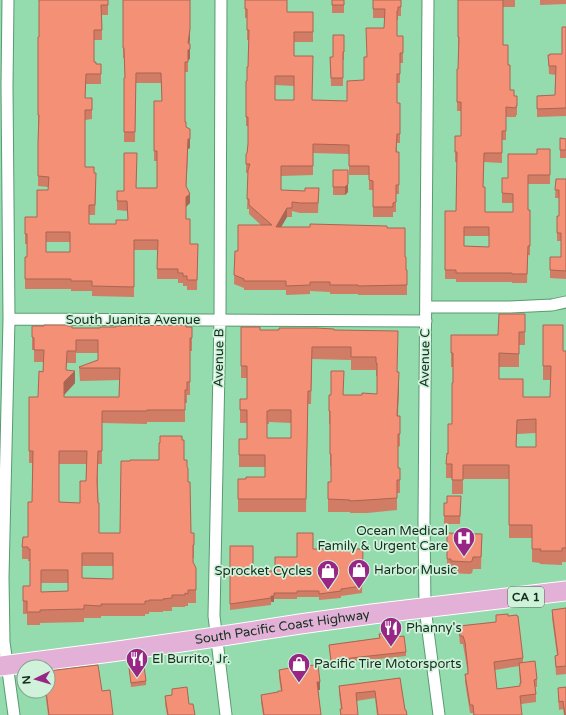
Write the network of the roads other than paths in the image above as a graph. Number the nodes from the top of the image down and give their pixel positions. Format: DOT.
graph roads {
  1 [pos="8,0"];
  2 [pos="221,0"];
  3 [pos="428,0"];
  4 [pos="3,86"];
  5 [pos="566,302"];
  6 [pos="426,307"];
  7 [pos="9,319"];
  8 [pos="220,320"];
  9 [pos="426,321"];
  10 [pos="566,591"];
  11 [pos="425,608"];
  12 [pos="216,637"];
  13 [pos="4,665"];
  14 [pos="14,715"];
  15 [pos="226,715"];
  16 [pos="439,715"];
  1 -- 4 [label="street"];
  2 -- 8 [label="street, Avenue B"];
  3 -- 6 [label="street, Avenue C"];
  4 -- 7 [label="street"];
  5 -- 6 [label="street"];
  6 -- 9 [label="street, Avenue C"];
  7 -- 8 [label="street, South Juanita Avenue"];
  7 -- 13 [label="street"];
  8 -- 9 [label="street, South Juanita Avenue"];
  8 -- 12 [label="street, Avenue B"];
  9 -- 11 [label="street, Avenue C"];
  10 -- 11 [label="highway, South Pacific Coast Highway / CA 1"];
  11 -- 12 [label="highway, South Pacific Coast Highway / CA 1"];
  11 -- 16 [label="street, Avenue C"];
  12 -- 13 [label="highway, South Pacific Coast Highway / CA 1"];
  12 -- 15 [label="street, Avenue B"];
  13 -- 14 [label="street"];
}
